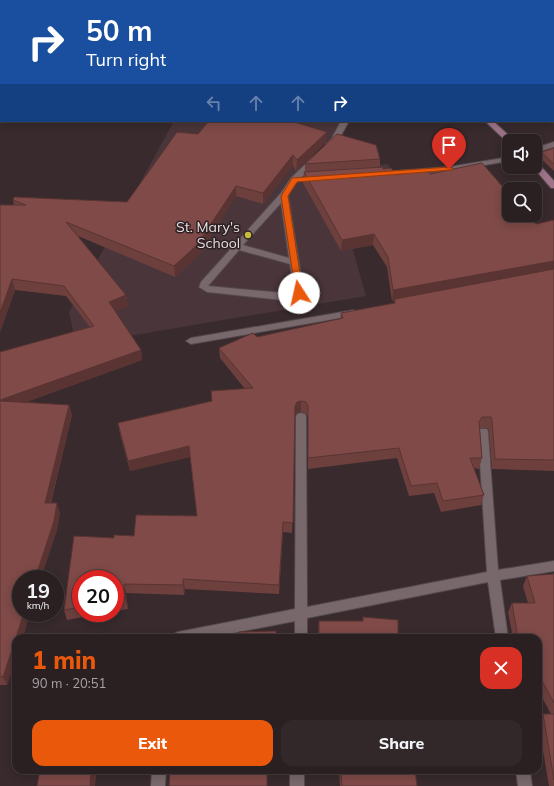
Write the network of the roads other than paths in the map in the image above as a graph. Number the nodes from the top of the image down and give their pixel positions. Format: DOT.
graph roads {
  1 [pos="344,122"];
  2 [pos="490,122"];
  3 [pos="503,134"];
  4 [pos="554,144"];
  5 [pos="542,149"];
  6 [pos="502,160"];
  7 [pos="542,173"];
  8 [pos="372,174"];
  9 [pos="310,179"];
  10 [pos="294,180"];
  11 [pos="554,186"];
  12 [pos="284,196"];
  13 [pos="238,247"];
  14 [pos="294,262"];
  15 [pos="361,312"];
  16 [pos="190,341"];
  17 [pos="301,417"];
  18 [pos="482,432"];
  19 [pos="554,566"];
  20 [pos="493,576"];
  21 [pos="302,614"];
  22 [pos="199,634"];
  23 [pos="301,634"];
  24 [pos="501,634"];
  25 [pos="159,774"];
  26 [pos="297,774"];
  27 [pos="524,774"];
  28 [pos="158,786"];
  29 [pos="297,786"];
  30 [pos="525,786"];
  1 -- 10 [label="street"];
  2 -- 3 [label="main road"];
  4 -- 5 [label="street"];
  6 -- 8 [label="street"];
  7 -- 11 [label="main road"];
  9 -- 10 [label="street"];
  10 -- 12 [label="street"];
  12 -- 13 [label="street"];
  12 -- 14 [label="street"];
  13 -- 14 [label="street"];
  13 -- 14 [label="street"];
  15 -- 16 [label="street"];
  17 -- 21 [label="street"];
  18 -- 20 [label="street"];
  19 -- 20 [label="street"];
  20 -- 21 [label="street"];
  20 -- 24 [label="street"];
  21 -- 22 [label="street"];
  21 -- 23 [label="street"];
  25 -- 28 [label="street"];
  26 -- 29 [label="street"];
  27 -- 30 [label="street"];
}
